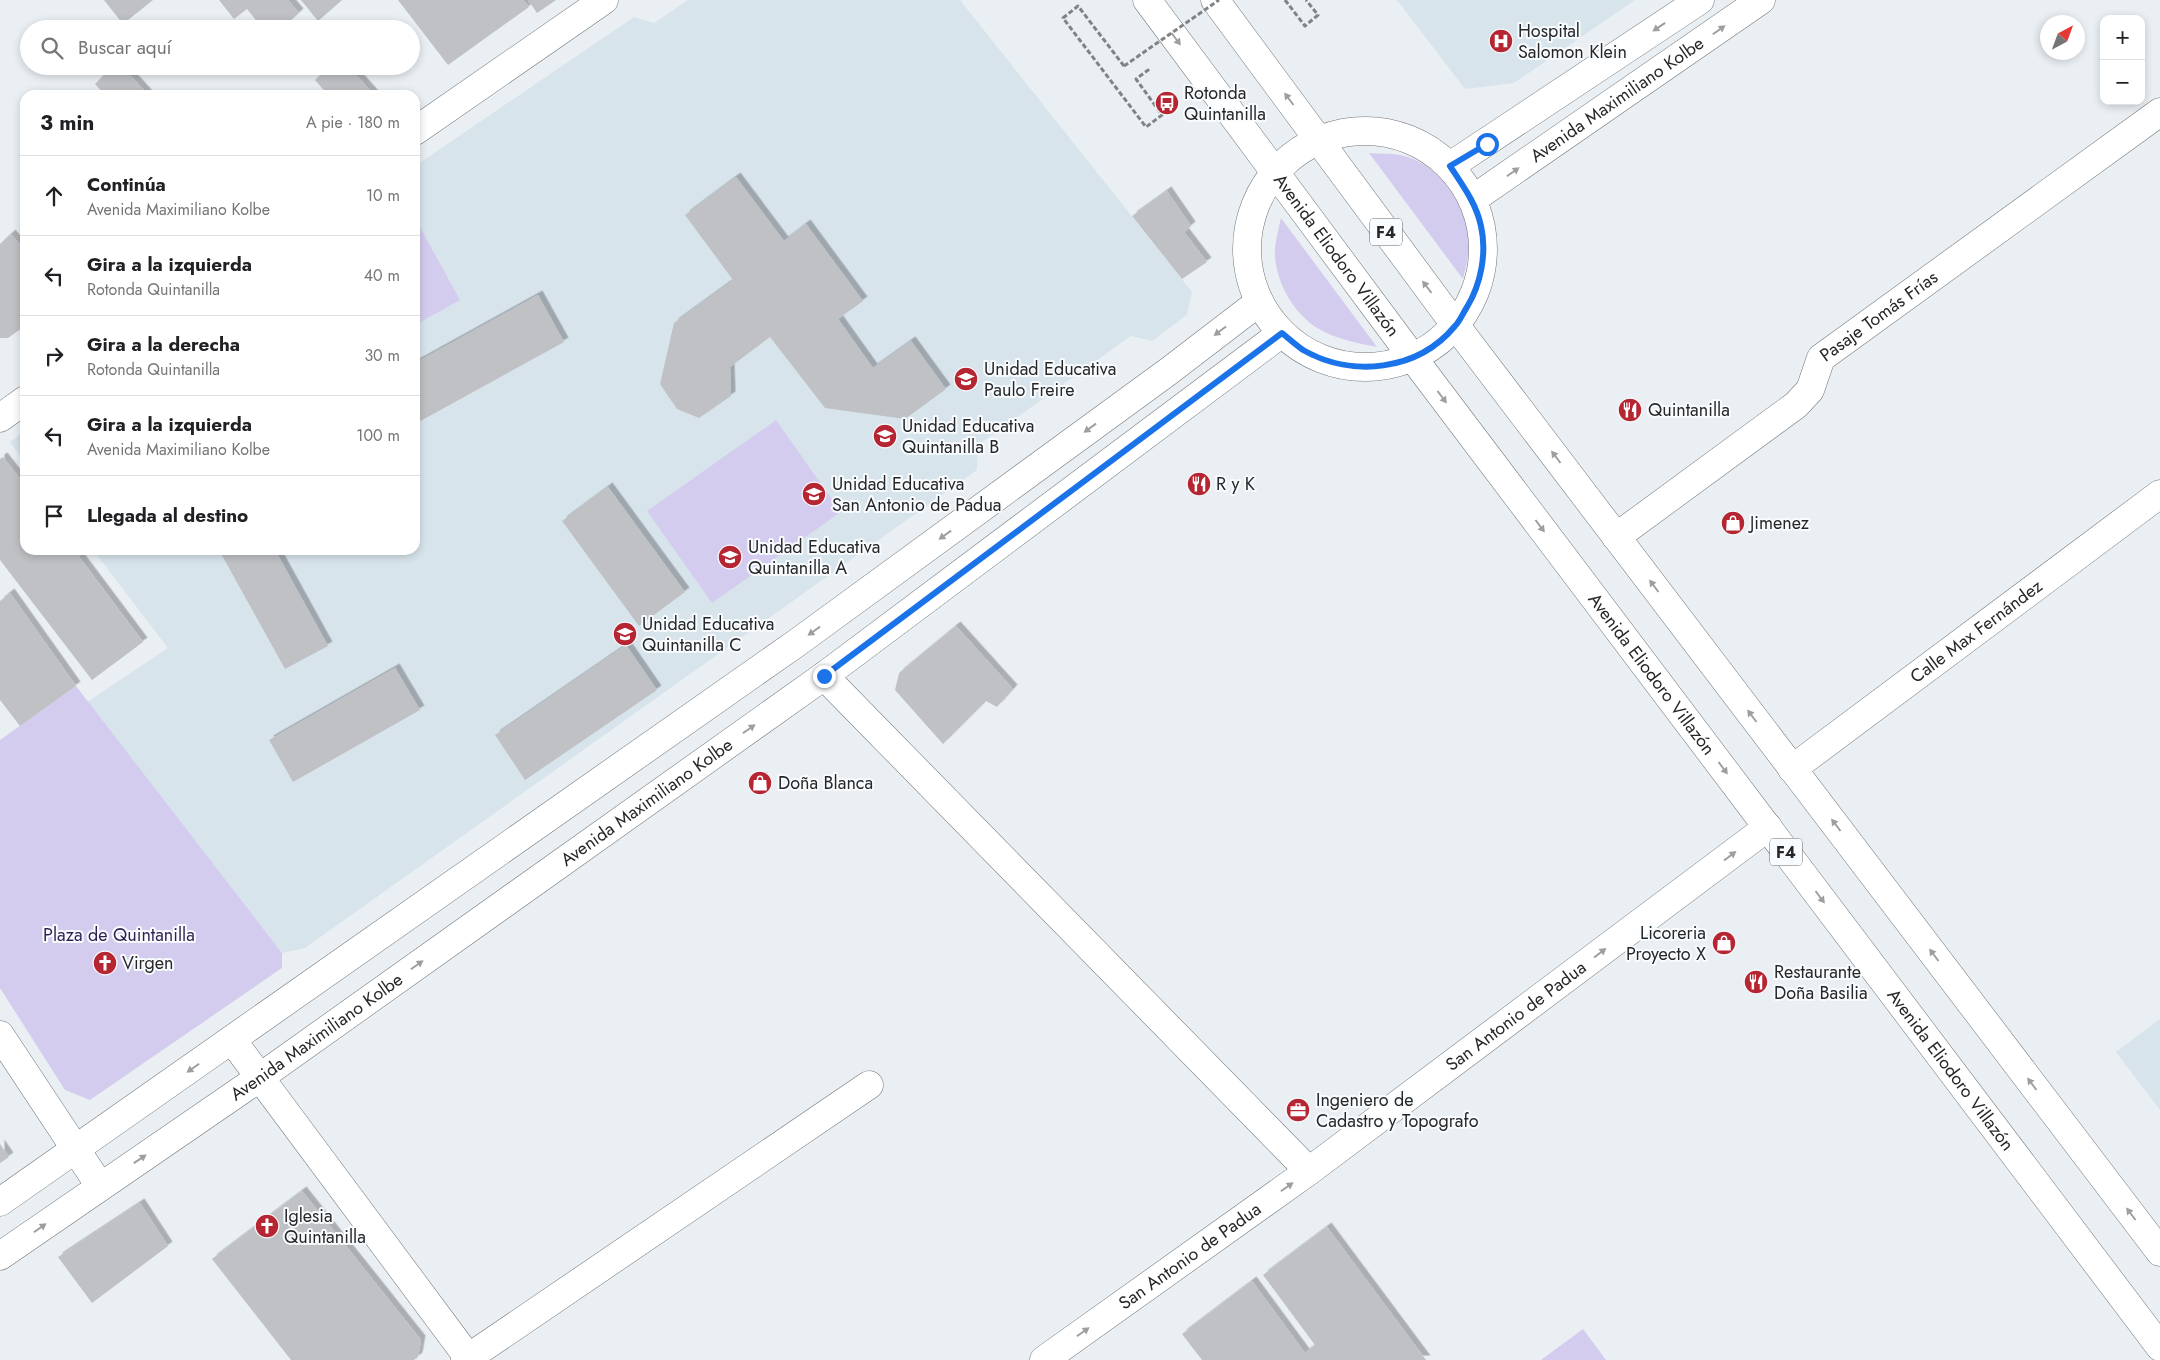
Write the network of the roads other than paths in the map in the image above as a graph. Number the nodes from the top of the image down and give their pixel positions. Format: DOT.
graph roads {
  1 [pos="604,0"];
  2 [pos="1147,0"];
  3 [pos="1215,0"];
  4 [pos="1700,0"];
  5 [pos="1761,0"];
  6 [pos="2160,112"];
  7 [pos="420,128"];
  8 [pos="1318,138"];
  9 [pos="1450,166"];
  10 [pos="1275,171"];
  11 [pos="1473,199"];
  12 [pos="1259,302"];
  13 [pos="1456,326"];
  14 [pos="1282,333"];
  15 [pos="1413,358"];
  16 [pos="20,404"];
  17 [pos="0,418"];
  18 [pos="2160,494"];
  19 [pos="1616,537"];
  20 [pos="824,676"];
  21 [pos="1792,768"];
  22 [pos="1768,828"];
  23 [pos="0,1035"];
  24 [pos="232,1040"];
  25 [pos="259,1078"];
  26 [pos="869,1085"];
  27 [pos="76,1150"];
  28 [pos="1309,1171"];
  29 [pos="100,1186"];
  30 [pos="0,1202"];
  31 [pos="2160,1252"];
  32 [pos="0,1256"];
  33 [pos="2160,1347"];
  34 [pos="468,1359"];
  35 [pos="1044,1360"];
  1 -- 7 [label="main road"];
  2 -- 10 [label="main road, Avenida Eliodoro Villazón / F4, one-way"];
  8 -- 3 [label="main road, F4, one-way"];
  4 -- 9 [label="main road, Avenida Maximiliano Kolbe, one-way"];
  11 -- 5 [label="main road, Avenida Maximiliano Kolbe, one-way"];
  6 -- 19 [label="main road, Pasaje Tomás Frías"];
  8 -- 9 [label="main road"];
  8 -- 10 [label="main road"];
  13 -- 8 [label="main road, F4, one-way"];
  9 -- 11 [label="main road"];
  10 -- 12 [label="main road"];
  10 -- 15 [label="main road, Avenida Eliodoro Villazón / F4"];
  11 -- 13 [label="main road"];
  12 -- 14 [label="main road"];
  12 -- 24 [label="main road, one-way"];
  13 -- 15 [label="main road"];
  19 -- 13 [label="main road, F4, one-way"];
  14 -- 15 [label="main road"];
  14 -- 20 [label="main road, Avenida Maximiliano Kolbe"];
  15 -- 22 [label="main road, Avenida Eliodoro Villazón / F4, one-way"];
  16 -- 17 [label="main road"];
  18 -- 21 [label="main road, Calle Max Fernández"];
  21 -- 19 [label="main road, F4, one-way"];
  25 -- 20 [label="main road, Avenida Maximiliano Kolbe, one-way"];
  20 -- 28 [label="main road"];
  31 -- 21 [label="main road, F4, one-way"];
  28 -- 22 [label="main road, San Antonio de Padua, one-way"];
  22 -- 33 [label="main road, Avenida Eliodoro Villazón / F4, one-way"];
  23 -- 27 [label="main road"];
  24 -- 25 [label="main road"];
  24 -- 27 [label="main road, one-way"];
  29 -- 25 [label="main road, Avenida Maximiliano Kolbe, one-way"];
  25 -- 34 [label="main road"];
  26 -- 34 [label="main road"];
  27 -- 29 [label="main road"];
  27 -- 30 [label="main road"];
  35 -- 28 [label="main road, San Antonio de Padua, one-way"];
  32 -- 29 [label="main road, Avenida Maximiliano Kolbe, one-way"];
}
